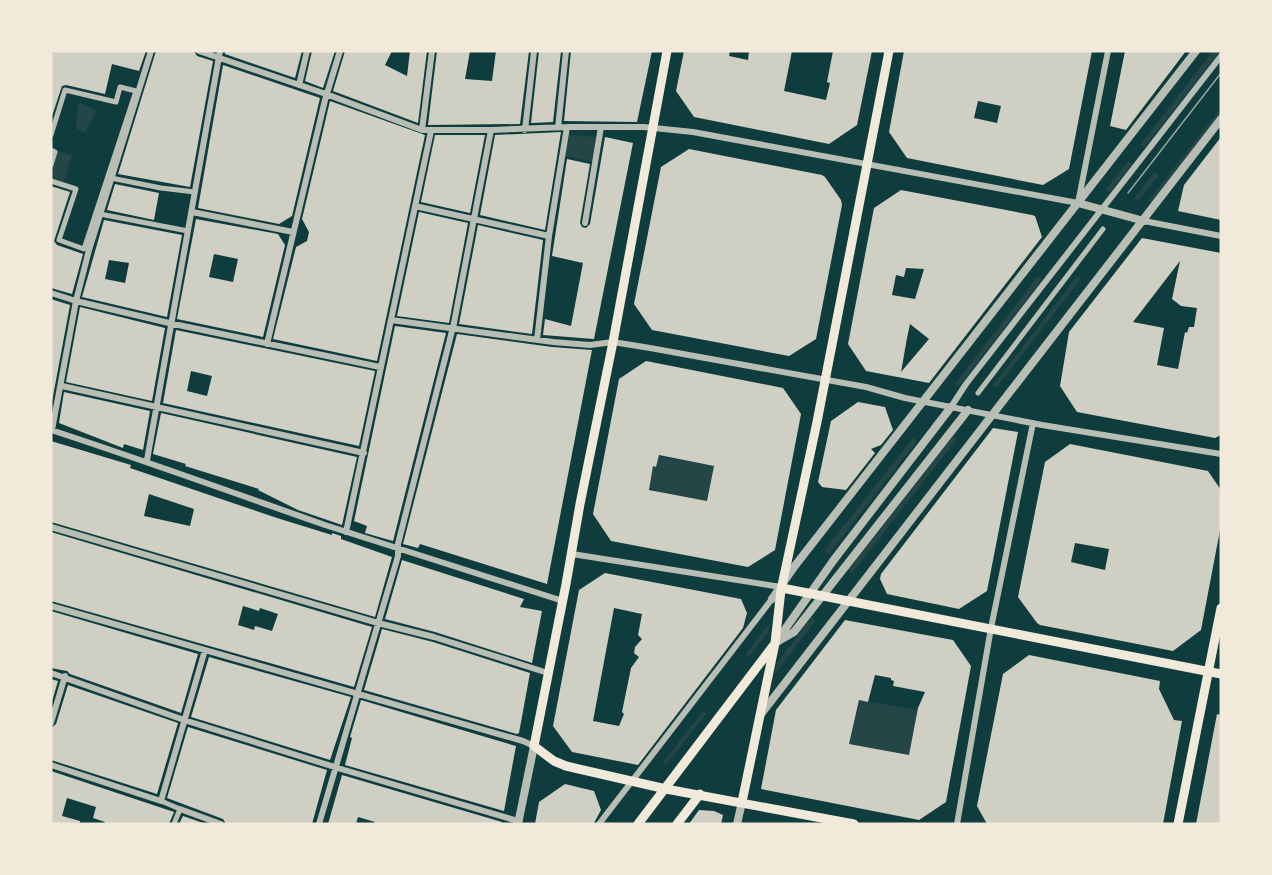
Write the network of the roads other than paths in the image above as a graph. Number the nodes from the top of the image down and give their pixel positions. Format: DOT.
graph roads {
  1 [pos="151,51"];
  2 [pos="199,51"];
  3 [pos="307,51"];
  4 [pos="340,51"];
  5 [pos="432,51"];
  6 [pos="534,51"];
  7 [pos="566,51"];
  8 [pos="667,51"];
  9 [pos="889,51"];
  10 [pos="1108,51"];
  11 [pos="1196,51"];
  12 [pos="220,54"];
  13 [pos="1221,56"];
  14 [pos="299,86"];
  15 [pos="326,94"];
  16 [pos="1221,119"];
  17 [pos="567,127"];
  18 [pos="601,127"];
  19 [pos="558,128"];
  20 [pos="653,128"];
  21 [pos="422,130"];
  22 [pos="491,130"];
  23 [pos="525,130"];
  24 [pos="431,131"];
  25 [pos="51,135"];
  26 [pos="51,150"];
  27 [pos="867,164"];
  28 [pos="51,165"];
  29 [pos="111,178"];
  30 [pos="51,182"];
  31 [pos="195,192"];
  32 [pos="1078,203"];
  33 [pos="415,206"];
  34 [pos="1102,209"];
  35 [pos="192,212"];
  36 [pos="100,214"];
  37 [pos="475,219"];
  38 [pos="1144,220"];
  39 [pos="585,223"];
  40 [pos="1103,229"];
  41 [pos="188,231"];
  42 [pos="293,232"];
  43 [pos="549,236"];
  44 [pos="1221,236"];
  45 [pos="51,293"];
  46 [pos="76,301"];
  47 [pos="391,320"];
  48 [pos="172,323"];
  49 [pos="453,329"];
  50 [pos="537,340"];
  51 [pos="613,342"];
  52 [pos="267,344"];
  53 [pos="380,367"];
  54 [pos="824,379"];
  55 [pos="62,386"];
  56 [pos="978,393"];
  57 [pos="923,401"];
  58 [pos="158,407"];
  59 [pos="951,407"];
  60 [pos="968,410"];
  61 [pos="993,415"];
  62 [pos="1033,423"];
  63 [pos="52,430"];
  64 [pos="364,453"];
  65 [pos="1221,454"];
  66 [pos="147,460"];
  67 [pos="51,527"];
  68 [pos="346,532"];
  69 [pos="398,548"];
  70 [pos="572,554"];
  71 [pos="782,588"];
  72 [pos="810,594"];
  73 [pos="822,596"];
  74 [pos="772,599"];
  75 [pos="563,601"];
  76 [pos="848,601"];
  77 [pos="51,606"];
  78 [pos="1221,608"];
  79 [pos="378,623"];
  80 [pos="991,628"];
  81 [pos="775,643"];
  82 [pos="205,650"];
  83 [pos="1208,672"];
  84 [pos="51,673"];
  85 [pos="548,673"];
  86 [pos="1221,674"];
  87 [pos="64,676"];
  88 [pos="357,694"];
  89 [pos="761,714"];
  90 [pos="184,720"];
  91 [pos="51,723"];
  92 [pos="534,746"];
  93 [pos="51,765"];
  94 [pos="336,768"];
  95 [pos="633,781"];
  96 [pos="666,789"];
  97 [pos="700,794"];
  98 [pos="161,801"];
  99 [pos="742,802"];
  100 [pos="180,809"];
  101 [pos="518,822"];
  102 [pos="174,824"];
  103 [pos="221,824"];
  104 [pos="319,824"];
  105 [pos="599,824"];
  106 [pos="638,824"];
  107 [pos="677,824"];
  108 [pos="737,824"];
  109 [pos="854,824"];
  110 [pos="957,824"];
  111 [pos="1178,824"];
  1 -- 29 [label="street"];
  2 -- 12 [label="street"];
  3 -- 14 [label="street"];
  4 -- 15 [label="street"];
  5 -- 21 [label="street"];
  6 -- 23 [label="street"];
  7 -- 19 [label="street"];
  8 -- 20 [label="main road"];
  9 -- 27 [label="main road"];
  10 -- 32 [label="street"];
  11 -- 32 [label="street"];
  12 -- 14 [label="street"];
  12 -- 31 [label="street"];
  13 -- 34 [label="street"];
  14 -- 15 [label="street"];
  15 -- 21 [label="street"];
  15 -- 42 [label="street"];
  16 -- 38 [label="street"];
  17 -- 18 [label="street"];
  17 -- 19 [label="street"];
  17 -- 43 [label="street"];
  18 -- 20 [label="street"];
  18 -- 39 [label="street"];
  19 -- 23 [label="street"];
  20 -- 27 [label="street"];
  20 -- 51 [label="main road"];
  21 -- 24 [label="street"];
  22 -- 23 [label="street"];
  22 -- 24 [label="street"];
  22 -- 37 [label="street"];
  24 -- 33 [label="street"];
  25 -- 30 [label="street"];
  26 -- 28 [label="street"];
  27 -- 32 [label="street"];
  27 -- 54 [label="main road"];
  29 -- 31 [label="street"];
  29 -- 36 [label="street"];
  31 -- 35 [label="street"];
  32 -- 34 [label="street"];
  32 -- 57 [label="street"];
  33 -- 37 [label="street"];
  33 -- 47 [label="street"];
  34 -- 38 [label="street"];
  34 -- 59 [label="street"];
  35 -- 41 [label="street"];
  35 -- 42 [label="street"];
  36 -- 41 [label="street"];
  36 -- 46 [label="street"];
  37 -- 43 [label="street"];
  37 -- 49 [label="street"];
  38 -- 44 [label="street"];
  38 -- 61 [label="street"];
  40 -- 56 [label="street"];
  41 -- 48 [label="street"];
  42 -- 52 [label="street"];
  43 -- 50 [label="street"];
  45 -- 46 [label="street"];
  46 -- 48 [label="street"];
  46 -- 55 [label="street"];
  47 -- 49 [label="street"];
  47 -- 53 [label="street"];
  48 -- 52 [label="street"];
  48 -- 58 [label="street"];
  49 -- 50 [label="street"];
  49 -- 69 [label="street"];
  50 -- 51 [label="street"];
  51 -- 54 [label="street"];
  51 -- 70 [label="main road"];
  52 -- 53 [label="street"];
  53 -- 64 [label="street"];
  54 -- 57 [label="street"];
  54 -- 71 [label="main road"];
  55 -- 58 [label="street"];
  55 -- 63 [label="street"];
  57 -- 59 [label="street"];
  57 -- 71 [label="street"];
  58 -- 64 [label="street"];
  58 -- 66 [label="street"];
  59 -- 60 [label="street"];
  59 -- 72 [label="street"];
  60 -- 61 [label="street"];
  60 -- 73 [label="street"];
  61 -- 62 [label="street"];
  61 -- 76 [label="street"];
  62 -- 65 [label="street"];
  62 -- 80 [label="street"];
  63 -- 66 [label="street"];
  64 -- 68 [label="street"];
  66 -- 68 [label="street"];
  67 -- 79 [label="street"];
  68 -- 69 [label="street"];
  69 -- 75 [label="street"];
  69 -- 79 [label="street"];
  70 -- 71 [label="street"];
  70 -- 75 [label="main road"];
  71 -- 72 [label="main road"];
  71 -- 74 [label="street"];
  71 -- 81 [label="main road"];
  72 -- 73 [label="main road"];
  72 -- 81 [label="street"];
  73 -- 76 [label="main road"];
  73 -- 81 [label="street"];
  74 -- 95 [label="street"];
  75 -- 85 [label="main road"];
  76 -- 80 [label="main road"];
  76 -- 89 [label="street"];
  77 -- 82 [label="street"];
  78 -- 83 [label="main road"];
  79 -- 85 [label="street"];
  79 -- 88 [label="street"];
  80 -- 83 [label="main road"];
  80 -- 110 [label="street"];
  81 -- 89 [label="main road"];
  81 -- 96 [label="main road"];
  82 -- 88 [label="street"];
  82 -- 90 [label="street"];
  83 -- 86 [label="main road"];
  83 -- 111 [label="main road"];
  84 -- 87 [label="street"];
  85 -- 92 [label="main road"];
  87 -- 90 [label="street"];
  87 -- 91 [label="street"];
  88 -- 92 [label="street"];
  88 -- 94 [label="street"];
  89 -- 99 [label="main road"];
  90 -- 94 [label="street"];
  90 -- 98 [label="street"];
  92 -- 95 [label="main road"];
  92 -- 101 [label="street"];
  93 -- 98 [label="street"];
  94 -- 101 [label="street"];
  94 -- 104 [label="street"];
  95 -- 96 [label="main road"];
  95 -- 105 [label="street"];
  96 -- 97 [label="main road"];
  96 -- 106 [label="main road"];
  97 -- 99 [label="main road"];
  97 -- 107 [label="main road"];
  98 -- 100 [label="street"];
  99 -- 108 [label="street"];
  99 -- 109 [label="main road"];
  100 -- 102 [label="street"];
  100 -- 103 [label="street"];
}
